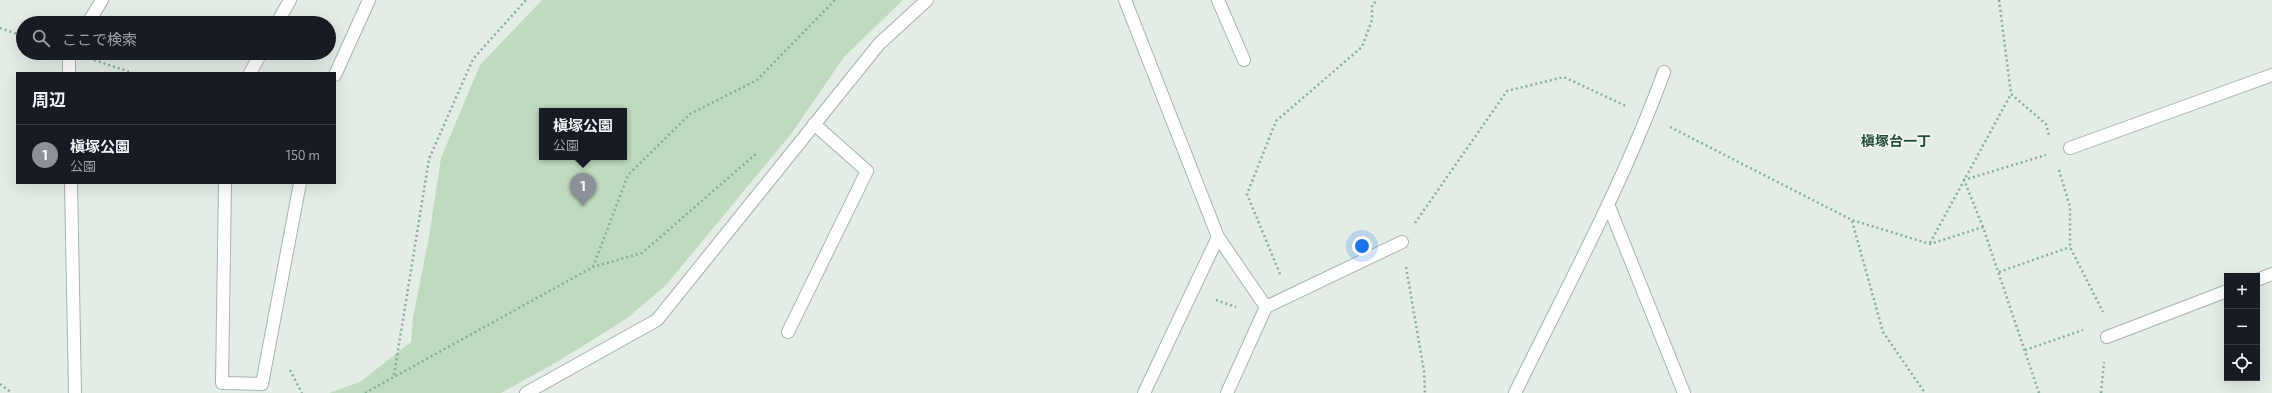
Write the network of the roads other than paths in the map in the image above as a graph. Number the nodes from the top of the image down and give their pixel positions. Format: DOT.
graph roads {
  1 [pos="102,0"];
  2 [pos="290,0"];
  3 [pos="369,0"];
  4 [pos="927,0"];
  5 [pos="1125,0"];
  6 [pos="1218,0"];
  7 [pos="92,16"];
  8 [pos="281,16"];
  9 [pos="69,60"];
  10 [pos="257,60"];
  11 [pos="1244,60"];
  12 [pos="69,72"];
  13 [pos="251,72"];
  14 [pos="1664,72"];
  15 [pos="336,73"];
  16 [pos="2272,75"];
  17 [pos="814,124"];
  18 [pos="2070,148"];
  19 [pos="71,184"];
  20 [pos="225,184"];
  21 [pos="300,184"];
  22 [pos="1608,204"];
  23 [pos="1218,238"];
  24 [pos="1402,242"];
  25 [pos="2272,274"];
  26 [pos="2260,279"];
  27 [pos="2224,292"];
  28 [pos="1263,312"];
  29 [pos="788,332"];
  30 [pos="2107,337"];
  31 [pos="75,393"];
  32 [pos="526,393"];
  33 [pos="1144,393"];
  34 [pos="1227,393"];
  35 [pos="1515,393"];
  36 [pos="1684,393"];
  1 -- 7 [label="street"];
  2 -- 8 [label="street"];
  3 -- 15 [label="street"];
  4 -- 17 [label="street"];
  5 -- 23 [label="street"];
  6 -- 11 [label="street"];
  9 -- 12 [label="street"];
  10 -- 13 [label="street"];
  14 -- 22 [label="street"];
  16 -- 18 [label="street"];
  17 -- 29 [label="street"];
  17 -- 32 [label="street"];
  19 -- 31 [label="street"];
  20 -- 21 [label="street"];
  22 -- 35 [label="street"];
  22 -- 36 [label="street"];
  23 -- 28 [label="street"];
  23 -- 33 [label="street"];
  24 -- 28 [label="street"];
  25 -- 26 [label="street"];
  27 -- 30 [label="street"];
  28 -- 34 [label="street"];
}
